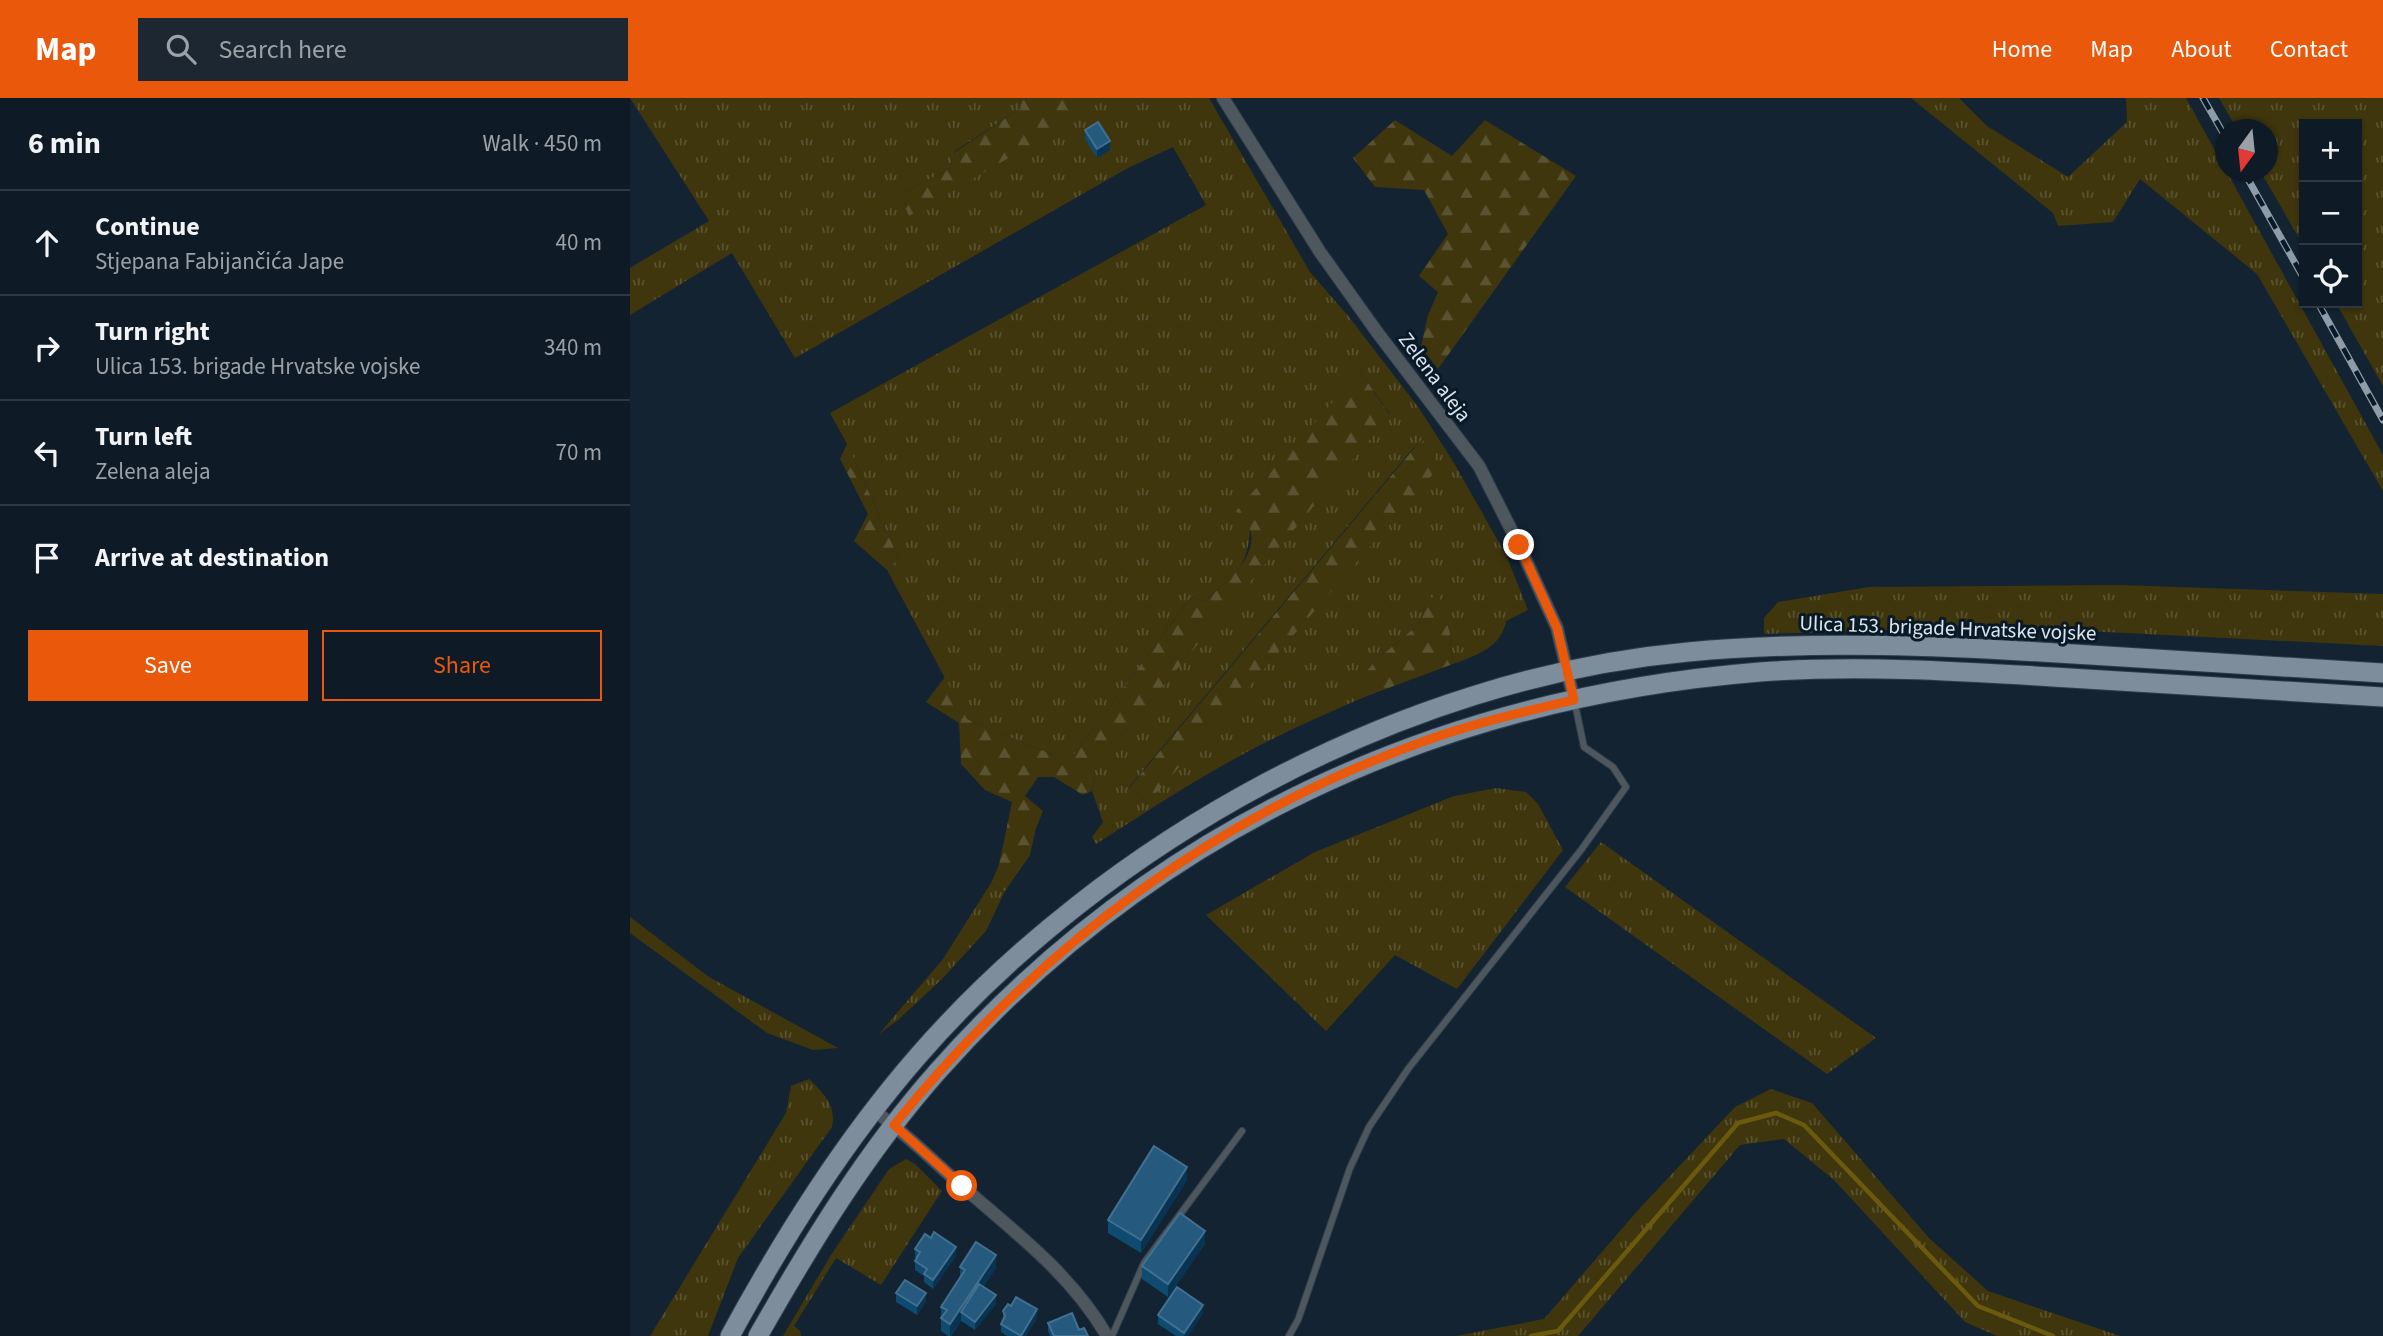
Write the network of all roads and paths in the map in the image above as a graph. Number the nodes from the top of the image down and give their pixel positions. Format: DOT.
graph roads {
  1 [pos="1223,98"];
  2 [pos="1568,671"];
  3 [pos="2383,673"];
  4 [pos="2383,697"];
  5 [pos="1574,700"];
  6 [pos="873,1110"];
  7 [pos="894,1125"];
  8 [pos="1242,1131"];
  9 [pos="730,1336"];
  10 [pos="758,1336"];
  11 [pos="1109,1336"];
  12 [pos="1289,1336"];
  1 -- 2 [label="street, Zelena aleja"];
  2 -- 3 [label="main road, Ulica 153. brigade Hrvatske vojske"];
  2 -- 5 [label="street, Zelena aleja"];
  2 -- 6 [label="main road, Ulica 153. brigade Hrvatske vojske"];
  4 -- 5 [label="main road, Ulica 153. brigade Hrvatske vojske"];
  5 -- 7 [label="main road, Ulica 153. brigade Hrvatske vojske"];
  5 -- 12 [label="lane"];
  6 -- 7 [label="street"];
  6 -- 9 [label="main road, Ulica 153. brigade Hrvatske vojske"];
  7 -- 10 [label="main road, Ulica 153. brigade Hrvatske vojske"];
  7 -- 11 [label="street"];
  8 -- 11 [label="lane"];
}
